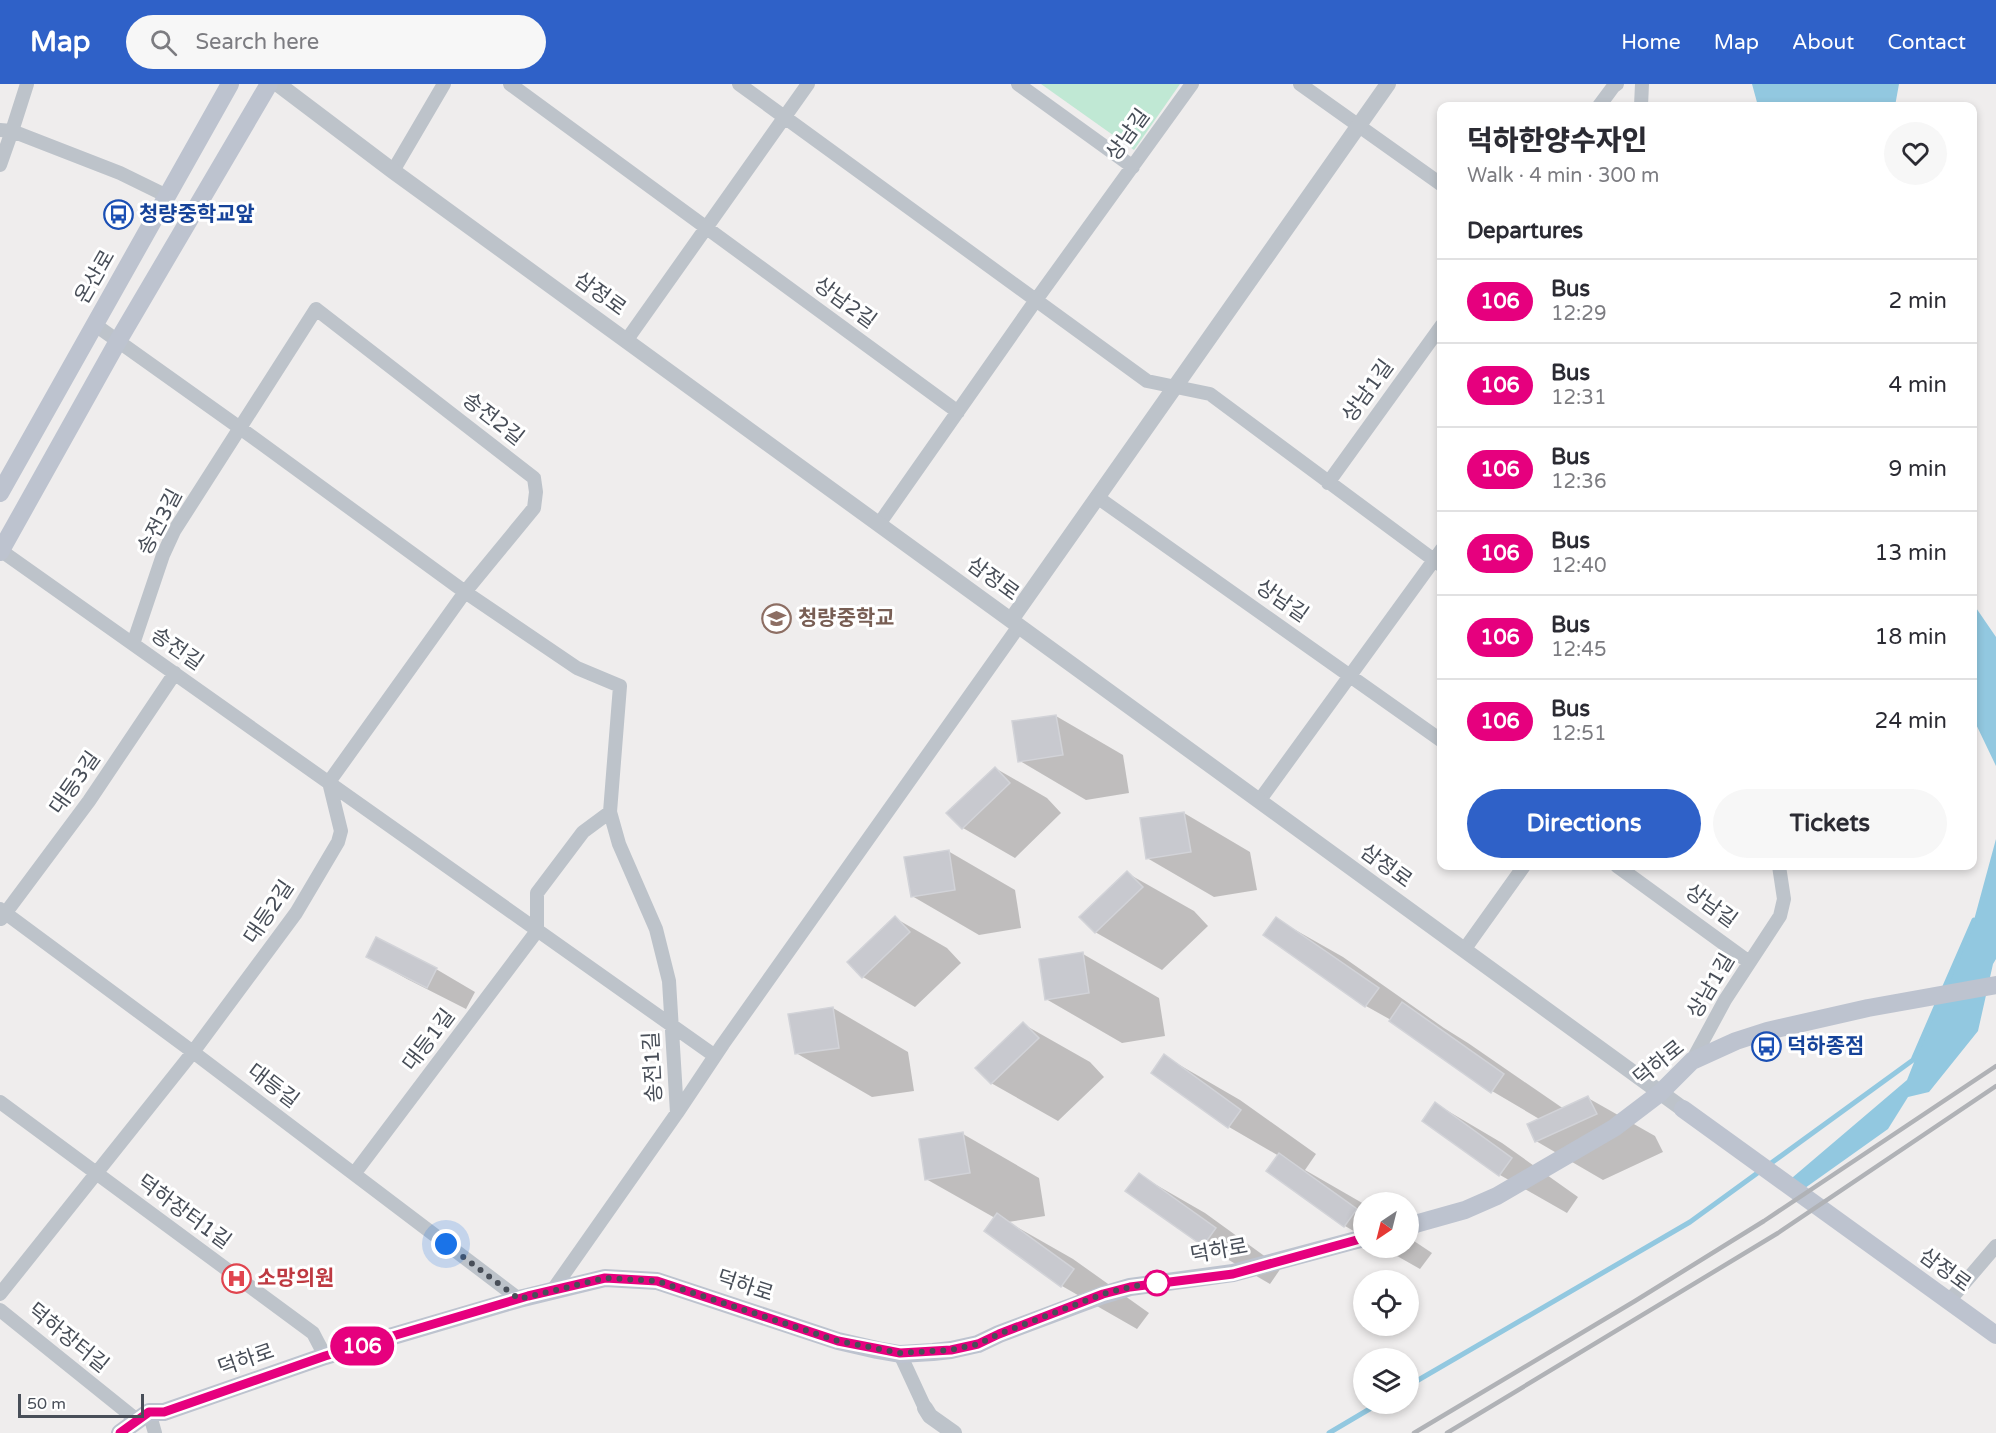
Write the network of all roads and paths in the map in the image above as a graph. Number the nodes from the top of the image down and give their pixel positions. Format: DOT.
graph roads {
  1 [pos="27,84"];
  2 [pos="230,84"];
  3 [pos="269,84"];
  4 [pos="278,84"];
  5 [pos="444,84"];
  6 [pos="510,84"];
  7 [pos="739,84"];
  8 [pos="808,84"];
  9 [pos="1018,84"];
  10 [pos="1192,84"];
  11 [pos="1300,84"];
  12 [pos="1388,84"];
  13 [pos="1617,84"];
  14 [pos="1642,84"];
  15 [pos="1602,102"];
  16 [pos="1641,102"];
  17 [pos="785,117"];
  18 [pos="1359,126"];
  19 [pos="6,130"];
  20 [pos="0,165"];
  21 [pos="1133,167"];
  22 [pos="393,171"];
  23 [pos="1437,181"];
  24 [pos="166,196"];
  25 [pos="706,228"];
  26 [pos="1036,300"];
  27 [pos="315,309"];
  28 [pos="93,324"];
  29 [pos="1437,332"];
  30 [pos="118,341"];
  31 [pos="626,341"];
  32 [pos="1176,386"];
  33 [pos="958,412"];
  34 [pos="240,428"];
  35 [pos="1328,483"];
  36 [pos="0,493"];
  37 [pos="1097,497"];
  38 [pos="879,524"];
  39 [pos="0,551"];
  40 [pos="1437,563"];
  41 [pos="465,592"];
  42 [pos="1015,623"];
  43 [pos="133,644"];
  44 [pos="175,673"];
  45 [pos="1349,676"];
  46 [pos="1437,738"];
  47 [pos="329,782"];
  48 [pos="1259,801"];
  49 [pos="610,812"];
  50 [pos="1521,870"];
  51 [pos="1622,870"];
  52 [pos="1780,870"];
  53 [pos="2,914"];
  54 [pos="537,931"];
  55 [pos="1464,950"];
  56 [pos="1749,962"];
  57 [pos="1996,985"];
  58 [pos="672,1026"];
  59 [pos="193,1052"];
  60 [pos="715,1056"];
  61 [pos="1692,1061"];
  62 [pos="1660,1093"];
  63 [pos="0,1102"];
  64 [pos="1683,1109"];
  65 [pos="676,1113"];
  66 [pos="96,1173"];
  67 [pos="354,1174"];
  68 [pos="1419,1223"];
  69 [pos="1353,1241"];
  70 [pos="1996,1246"];
  71 [pos="552,1291"];
  72 [pos="0,1294"];
  73 [pos="519,1299"];
  74 [pos="1949,1301"];
  75 [pos="0,1310"];
  76 [pos="1996,1335"];
  77 [pos="900,1353"];
  78 [pos="325,1356"];
  79 [pos="926,1408"];
  80 [pos="144,1416"];
  81 [pos="122,1432"];
  82 [pos="155,1433"];
  83 [pos="954,1433"];
  1 -- 19 [label="street"];
  2 -- 24 [label="main road, 온산로"];
  3 -- 30 [label="main road"];
  4 -- 22 [label="street, 삼정로"];
  5 -- 22 [label="street"];
  6 -- 25 [label="street, 상남2길"];
  7 -- 17 [label="street"];
  8 -- 17 [label="street"];
  9 -- 21 [label="street"];
  10 -- 21 [label="street, 상남길"];
  11 -- 18 [label="street"];
  12 -- 18 [label="street"];
  13 -- 15 [label="street"];
  14 -- 16 [label="street"];
  17 -- 25 [label="street"];
  17 -- 26 [label="street"];
  18 -- 23 [label="street"];
  18 -- 32 [label="street"];
  19 -- 20 [label="street"];
  19 -- 24 [label="street"];
  21 -- 26 [label="street, 상남길"];
  22 -- 31 [label="street, 삼정로"];
  24 -- 28 [label="main road, 온산로"];
  25 -- 31 [label="street"];
  25 -- 33 [label="street, 상남2길"];
  26 -- 32 [label="street"];
  26 -- 33 [label="street, 상남길"];
  27 -- 34 [label="street, 송전3길"];
  27 -- 41 [label="street, 송전2길"];
  28 -- 30 [label="street"];
  28 -- 36 [label="main road, 온산로"];
  29 -- 35 [label="street, 상남1길"];
  30 -- 34 [label="street"];
  30 -- 39 [label="main road"];
  31 -- 38 [label="street, 삼정로"];
  32 -- 35 [label="street"];
  32 -- 37 [label="street"];
  33 -- 38 [label="street, 상남길"];
  34 -- 41 [label="street"];
  34 -- 43 [label="street, 송전3길"];
  35 -- 40 [label="street"];
  37 -- 42 [label="street"];
  37 -- 45 [label="street, 상남길"];
  38 -- 42 [label="street, 삼정로"];
  39 -- 43 [label="street, 송전길"];
  40 -- 45 [label="street"];
  41 -- 47 [label="street, 송전2길"];
  41 -- 49 [label="street, 송전1길"];
  42 -- 48 [label="street, 삼정로"];
  42 -- 60 [label="street"];
  43 -- 44 [label="street, 송전길"];
  44 -- 47 [label="street, 송전길"];
  44 -- 53 [label="street, 대등3길"];
  45 -- 46 [label="street, 상남길"];
  45 -- 48 [label="street"];
  47 -- 54 [label="street, 송전길"];
  47 -- 59 [label="street, 대등2길"];
  48 -- 55 [label="street, 삼정로"];
  49 -- 54 [label="street"];
  49 -- 58 [label="street, 송전1길"];
  50 -- 55 [label="street"];
  51 -- 56 [label="street, 상남길"];
  52 -- 56 [label="street, 상남1길"];
  53 -- 59 [label="street, 대등길"];
  54 -- 58 [label="street, 송전길"];
  54 -- 67 [label="street, 대등1길"];
  55 -- 62 [label="street, 삼정로"];
  56 -- 61 [label="street, 상남1길"];
  57 -- 61 [label="main road, 덕하로"];
  58 -- 60 [label="street, 송전길"];
  58 -- 65 [label="street, 송전1길"];
  59 -- 66 [label="street"];
  59 -- 67 [label="street, 대등길"];
  60 -- 65 [label="street"];
  61 -- 62 [label="main road, 덕하로"];
  62 -- 64 [label="street, 삼정로"];
  62 -- 68 [label="main road, 덕하로"];
  63 -- 66 [label="street, 덕하장터1길"];
  64 -- 74 [label="main road, 삼정로"];
  65 -- 71 [label="street, 송전1길"];
  66 -- 72 [label="street"];
  66 -- 78 [label="street, 덕하장터1길"];
  67 -- 73 [label="street, 대등길"];
  69 -- 77 [label="main road, 덕하로"];
  70 -- 74 [label="street"];
  71 -- 73 [label="main road, 덕하로"];
  71 -- 77 [label="main road, 덕하로"];
  73 -- 78 [label="main road, 덕하로"];
  74 -- 76 [label="main road, 삼정로"];
  75 -- 80 [label="street, 덕하장터길"];
  77 -- 79 [label="street"];
  78 -- 80 [label="main road, 덕하로"];
  79 -- 83 [label="street"];
  80 -- 81 [label="main road, 덕하로"];
  80 -- 82 [label="street"];
}
